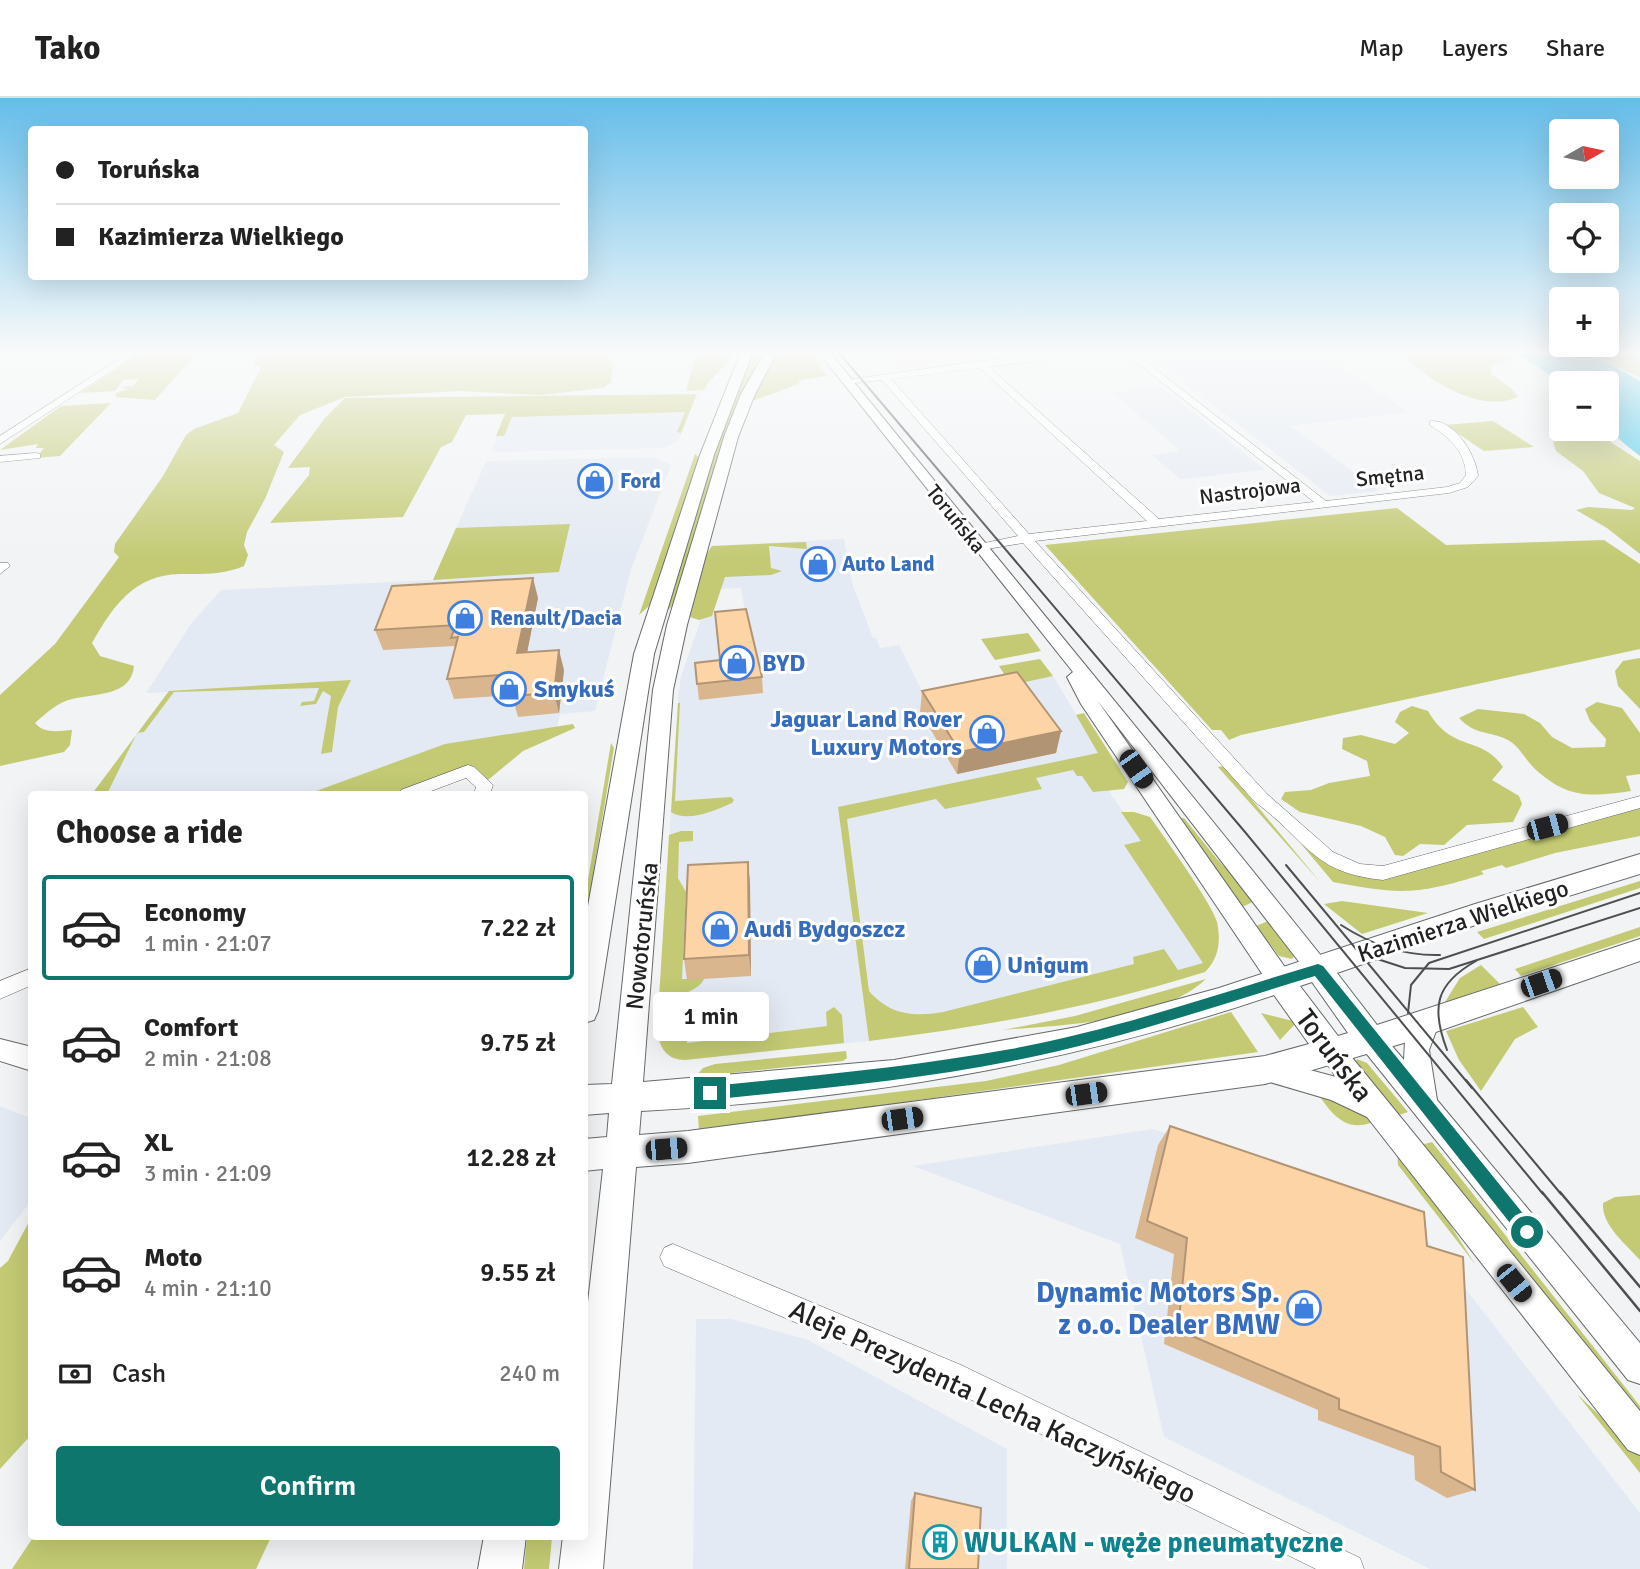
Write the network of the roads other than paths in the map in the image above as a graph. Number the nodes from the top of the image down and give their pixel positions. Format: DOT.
graph roads {
  1 [pos="28,423"];
  2 [pos="719,423"];
  3 [pos="737,423"];
  4 [pos="878,423"];
  5 [pos="925,423"];
  6 [pos="1045,423"];
  7 [pos="1219,423"];
  8 [pos="1434,423"];
  9 [pos="0,441"];
  10 [pos="36,456"];
  11 [pos="0,458"];
  12 [pos="1321,502"];
  13 [pos="1156,522"];
  14 [pos="1028,538"];
  15 [pos="979,548"];
  16 [pos="1062,650"];
  17 [pos="415,791"];
  18 [pos="483,791"];
  19 [pos="1640,802"];
  20 [pos="1640,864"];
  21 [pos="1640,950"];
  22 [pos="1318,969"];
  23 [pos="28,977"];
  24 [pos="1280,980"];
  25 [pos="588,988"];
  26 [pos="0,990"];
  27 [pos="1426,1023"];
  28 [pos="1371,1040"];
  29 [pos="0,1050"];
  30 [pos="1332,1052"];
  31 [pos="28,1058"];
  32 [pos="1265,1070"];
  33 [pos="626,1098"];
  34 [pos="588,1100"];
  35 [pos="1427,1107"];
  36 [pos="1379,1114"];
  37 [pos="622,1153"];
  38 [pos="588,1155"];
  39 [pos="673,1257"];
  40 [pos="1640,1368"];
  41 [pos="1640,1438"];
  42 [pos="588,1496"];
  43 [pos="504,1540"];
  44 [pos="584,1540"];
  45 [pos="500,1569"];
  46 [pos="581,1569"];
  47 [pos="1349,1569"];
  1 -- 9 [label="street"];
  2 -- 25 [label="main road, Nowotoruńska"];
  3 -- 33 [label="main road, Nowotoruńska"];
  4 -- 15 [label="street, Toruńska"];
  5 -- 14 [label="street"];
  6 -- 13 [label="street"];
  7 -- 12 [label="street, Nastrojowa"];
  8 -- 12 [label="street, Smętna"];
  10 -- 11 [label="street"];
  12 -- 13 [label="street, Nastrojowa"];
  13 -- 14 [label="street, Nastrojowa"];
  14 -- 15 [label="street"];
  14 -- 19 [label="street"];
  15 -- 16 [label="street, Toruńska"];
  16 -- 22 [label="street, Toruńska"];
  16 -- 24 [label="street, Toruńska"];
  17 -- 18 [label="street"];
  20 -- 22 [label="main road, Kazimierza Wielkiego"];
  21 -- 27 [label="main road"];
  22 -- 24 [label="main road, Kazimierza Wielkiego"];
  22 -- 28 [label="main road, Toruńska"];
  23 -- 26 [label="street"];
  24 -- 30 [label="main road, Toruńska"];
  24 -- 33 [label="main road, Kazimierza Wielkiego"];
  27 -- 28 [label="main road"];
  27 -- 35 [label="street"];
  28 -- 30 [label="main road"];
  28 -- 35 [label="street, Toruńska"];
  29 -- 31 [label="street"];
  30 -- 32 [label="main road"];
  30 -- 36 [label="street, Toruńska"];
  32 -- 36 [label="street"];
  32 -- 37 [label="main road"];
  33 -- 34 [label="main road, Kazimierza Wielkiego"];
  33 -- 37 [label="main road, Nowotoruńska"];
  35 -- 40 [label="street, Toruńska"];
  36 -- 41 [label="street, Toruńska"];
  37 -- 38 [label="main road"];
  37 -- 42 [label="main road, Nowotoruńska"];
  39 -- 47 [label="street, Aleje Prezydenta Lecha Kaczyńskiego"];
  43 -- 45 [label="main road"];
  44 -- 46 [label="main road, Nowotoruńska"];
}
